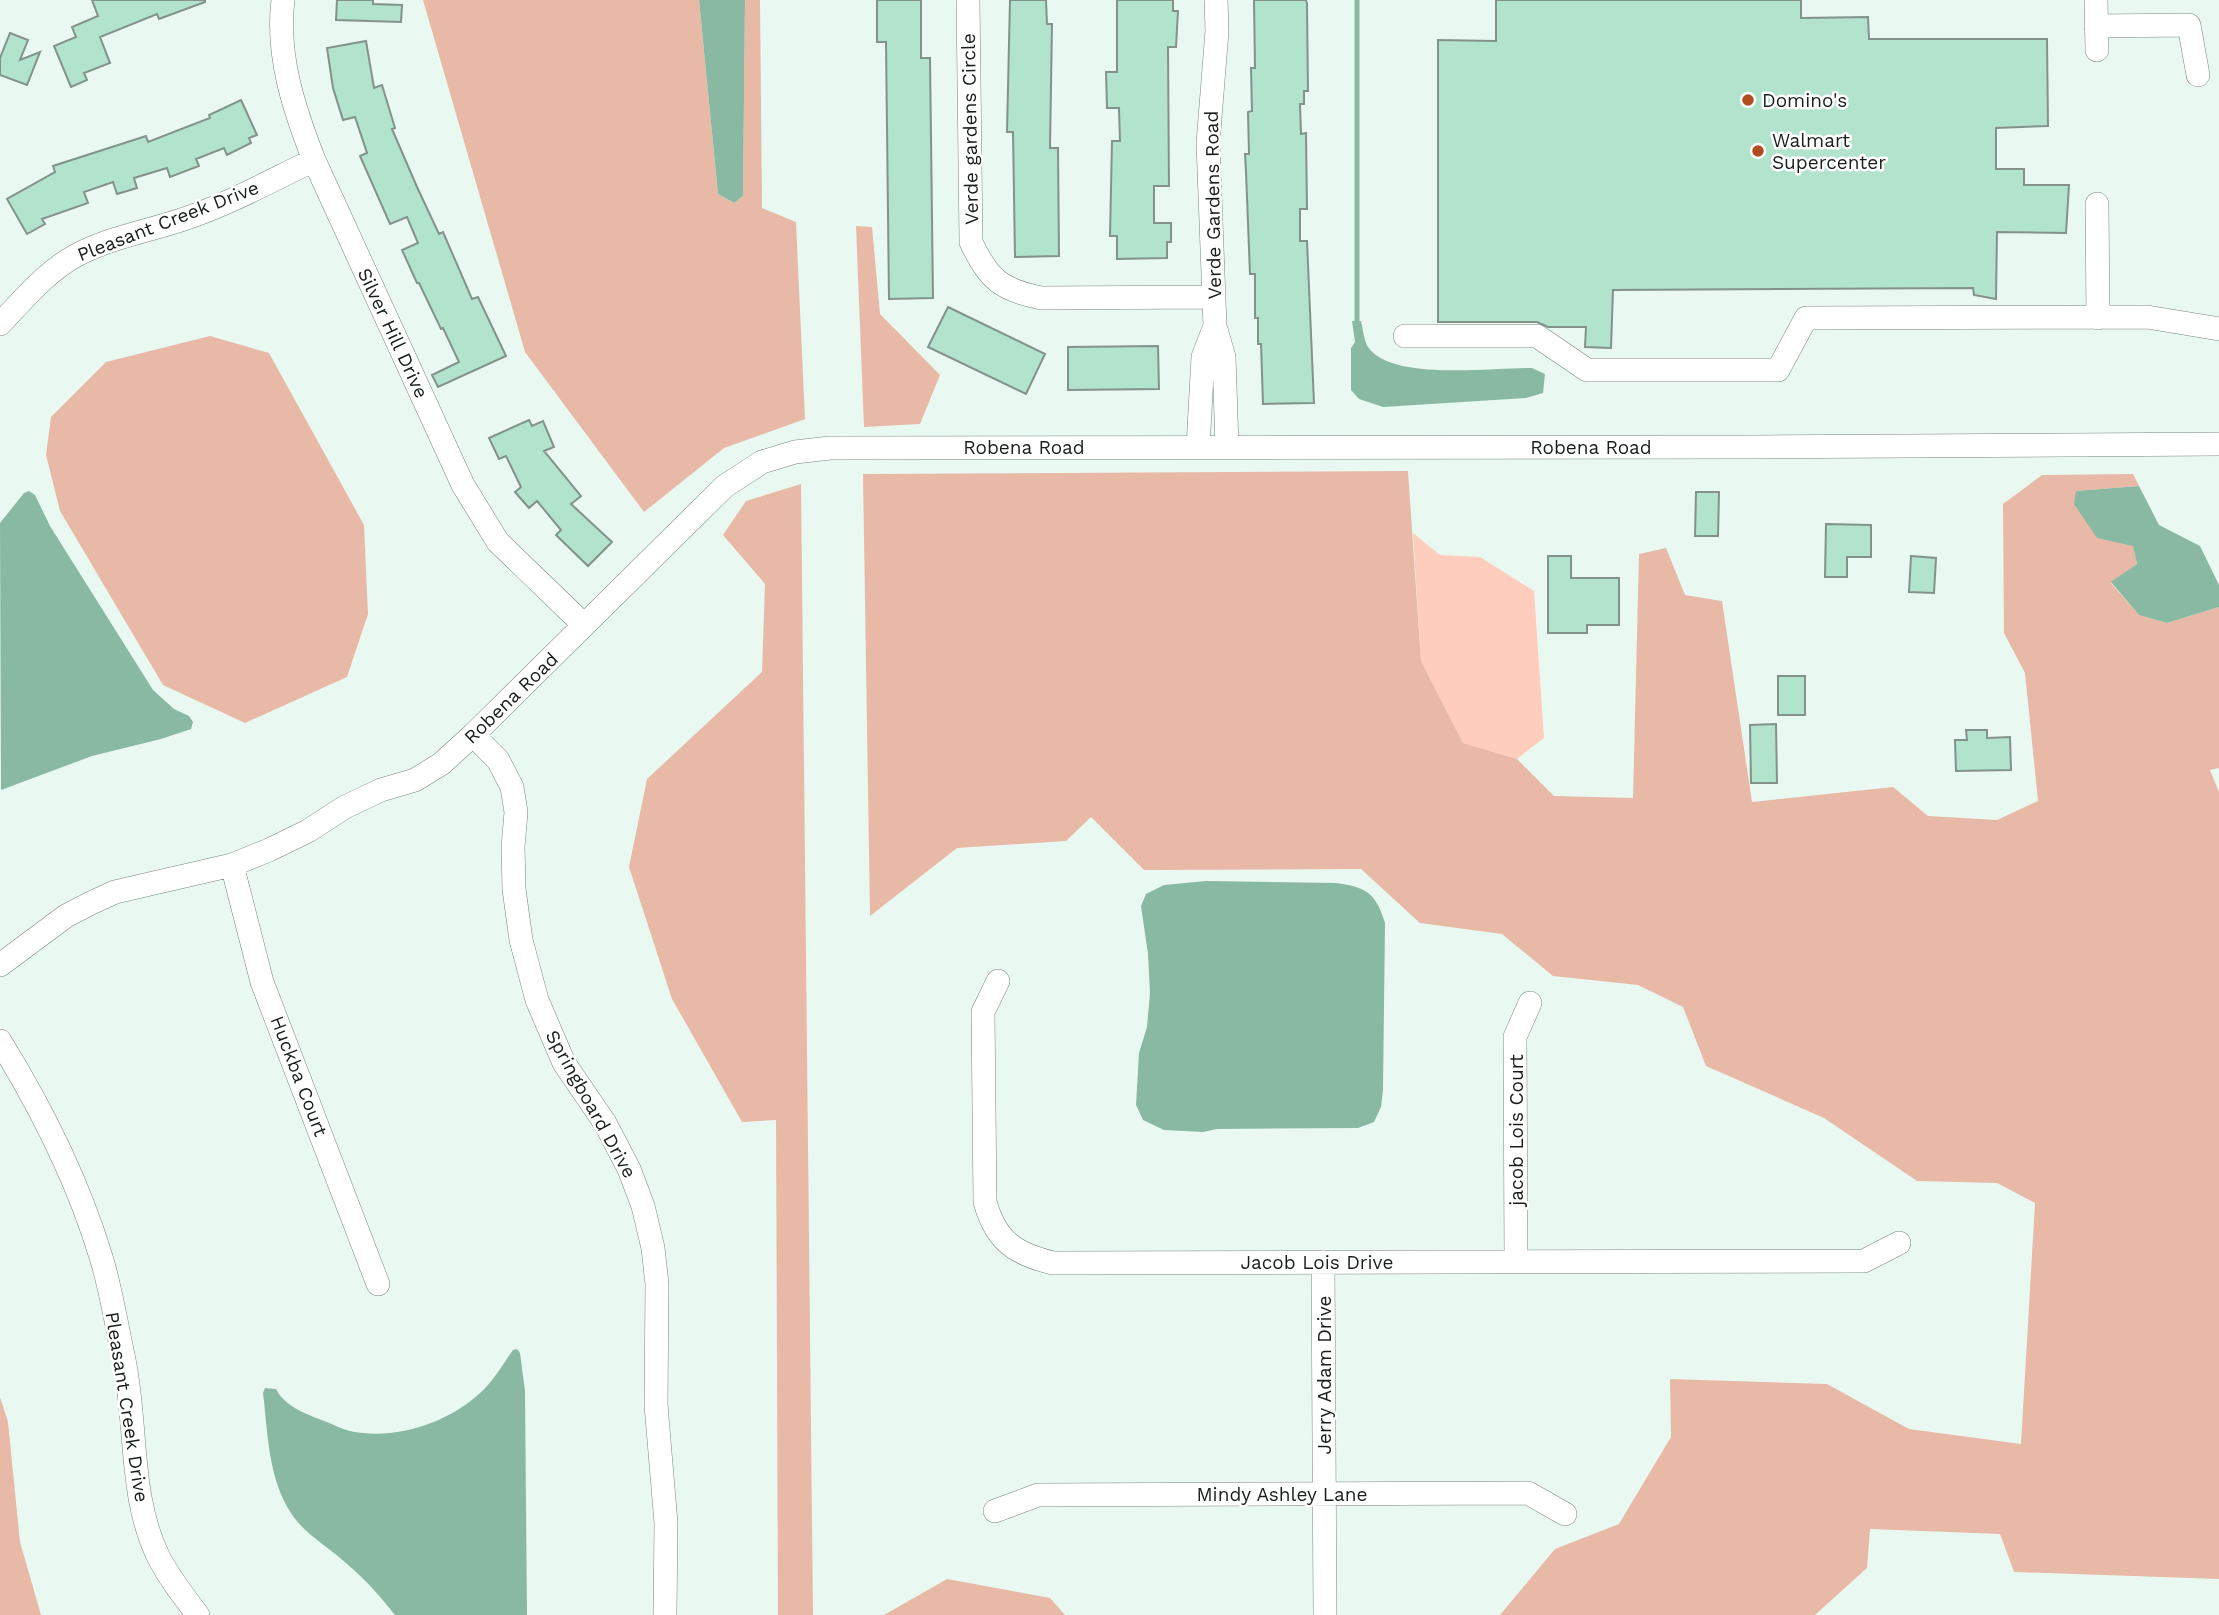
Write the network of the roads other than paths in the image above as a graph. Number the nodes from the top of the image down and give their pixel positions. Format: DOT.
graph roads {
  1 [pos="283,0"];
  2 [pos="968,0"];
  3 [pos="1216,0"];
  4 [pos="2096,0"];
  5 [pos="2096,26"];
  6 [pos="2096,50"];
  7 [pos="2198,75"];
  8 [pos="314,160"];
  9 [pos="2097,204"];
  10 [pos="1213,298"];
  11 [pos="2098,318"];
  12 [pos="0,324"];
  13 [pos="1215,326"];
  14 [pos="2219,329"];
  15 [pos="1405,336"];
  16 [pos="2219,444"];
  17 [pos="1198,447"];
  18 [pos="1227,447"];
  19 [pos="584,625"];
  20 [pos="473,735"];
  21 [pos="232,864"];
  22 [pos="0,965"];
  23 [pos="998,981"];
  24 [pos="1530,1003"];
  25 [pos="0,1041"];
  26 [pos="1899,1244"];
  27 [pos="1516,1261"];
  28 [pos="1323,1262"];
  29 [pos="378,1284"];
  30 [pos="1324,1494"];
  31 [pos="996,1511"];
  32 [pos="1565,1514"];
  33 [pos="198,1615"];
  34 [pos="665,1615"];
  35 [pos="1325,1615"];
  1 -- 8 [label="street, Silver Hill Drive"];
  2 -- 10 [label="street, Verde gardens Circle"];
  3 -- 10 [label="street, Verde Gardens Road"];
  4 -- 5 [label="street"];
  5 -- 6 [label="street"];
  5 -- 7 [label="street"];
  8 -- 12 [label="street, Pleasant Creek Drive"];
  8 -- 19 [label="street, Silver Hill Drive"];
  9 -- 11 [label="street"];
  10 -- 13 [label="street, Verde Gardens Road"];
  11 -- 14 [label="street"];
  11 -- 15 [label="street"];
  13 -- 17 [label="street, Verde Gardens Road"];
  13 -- 18 [label="street, Verde Gardens Road"];
  16 -- 18 [label="street, Robena Road"];
  17 -- 18 [label="street, Robena Road"];
  17 -- 19 [label="street, Robena Road"];
  19 -- 20 [label="street, Robena Road"];
  20 -- 21 [label="street, Robena Road"];
  20 -- 34 [label="street, Springboard Drive"];
  21 -- 22 [label="street, Robena Road"];
  21 -- 29 [label="street, Huckba Court"];
  23 -- 28 [label="street, Jacob Lois Drive"];
  24 -- 27 [label="street, jacob Lois Court"];
  25 -- 33 [label="street, Pleasant Creek Drive"];
  26 -- 27 [label="street, Jacob Lois Drive"];
  27 -- 28 [label="street, Jacob Lois Drive"];
  28 -- 30 [label="street, Jerry Adam Drive"];
  30 -- 31 [label="street, Mindy Ashley Lane"];
  30 -- 32 [label="street, Mindy Ashley Lane"];
  30 -- 35 [label="street, Jerry Adam Drive"];
}
